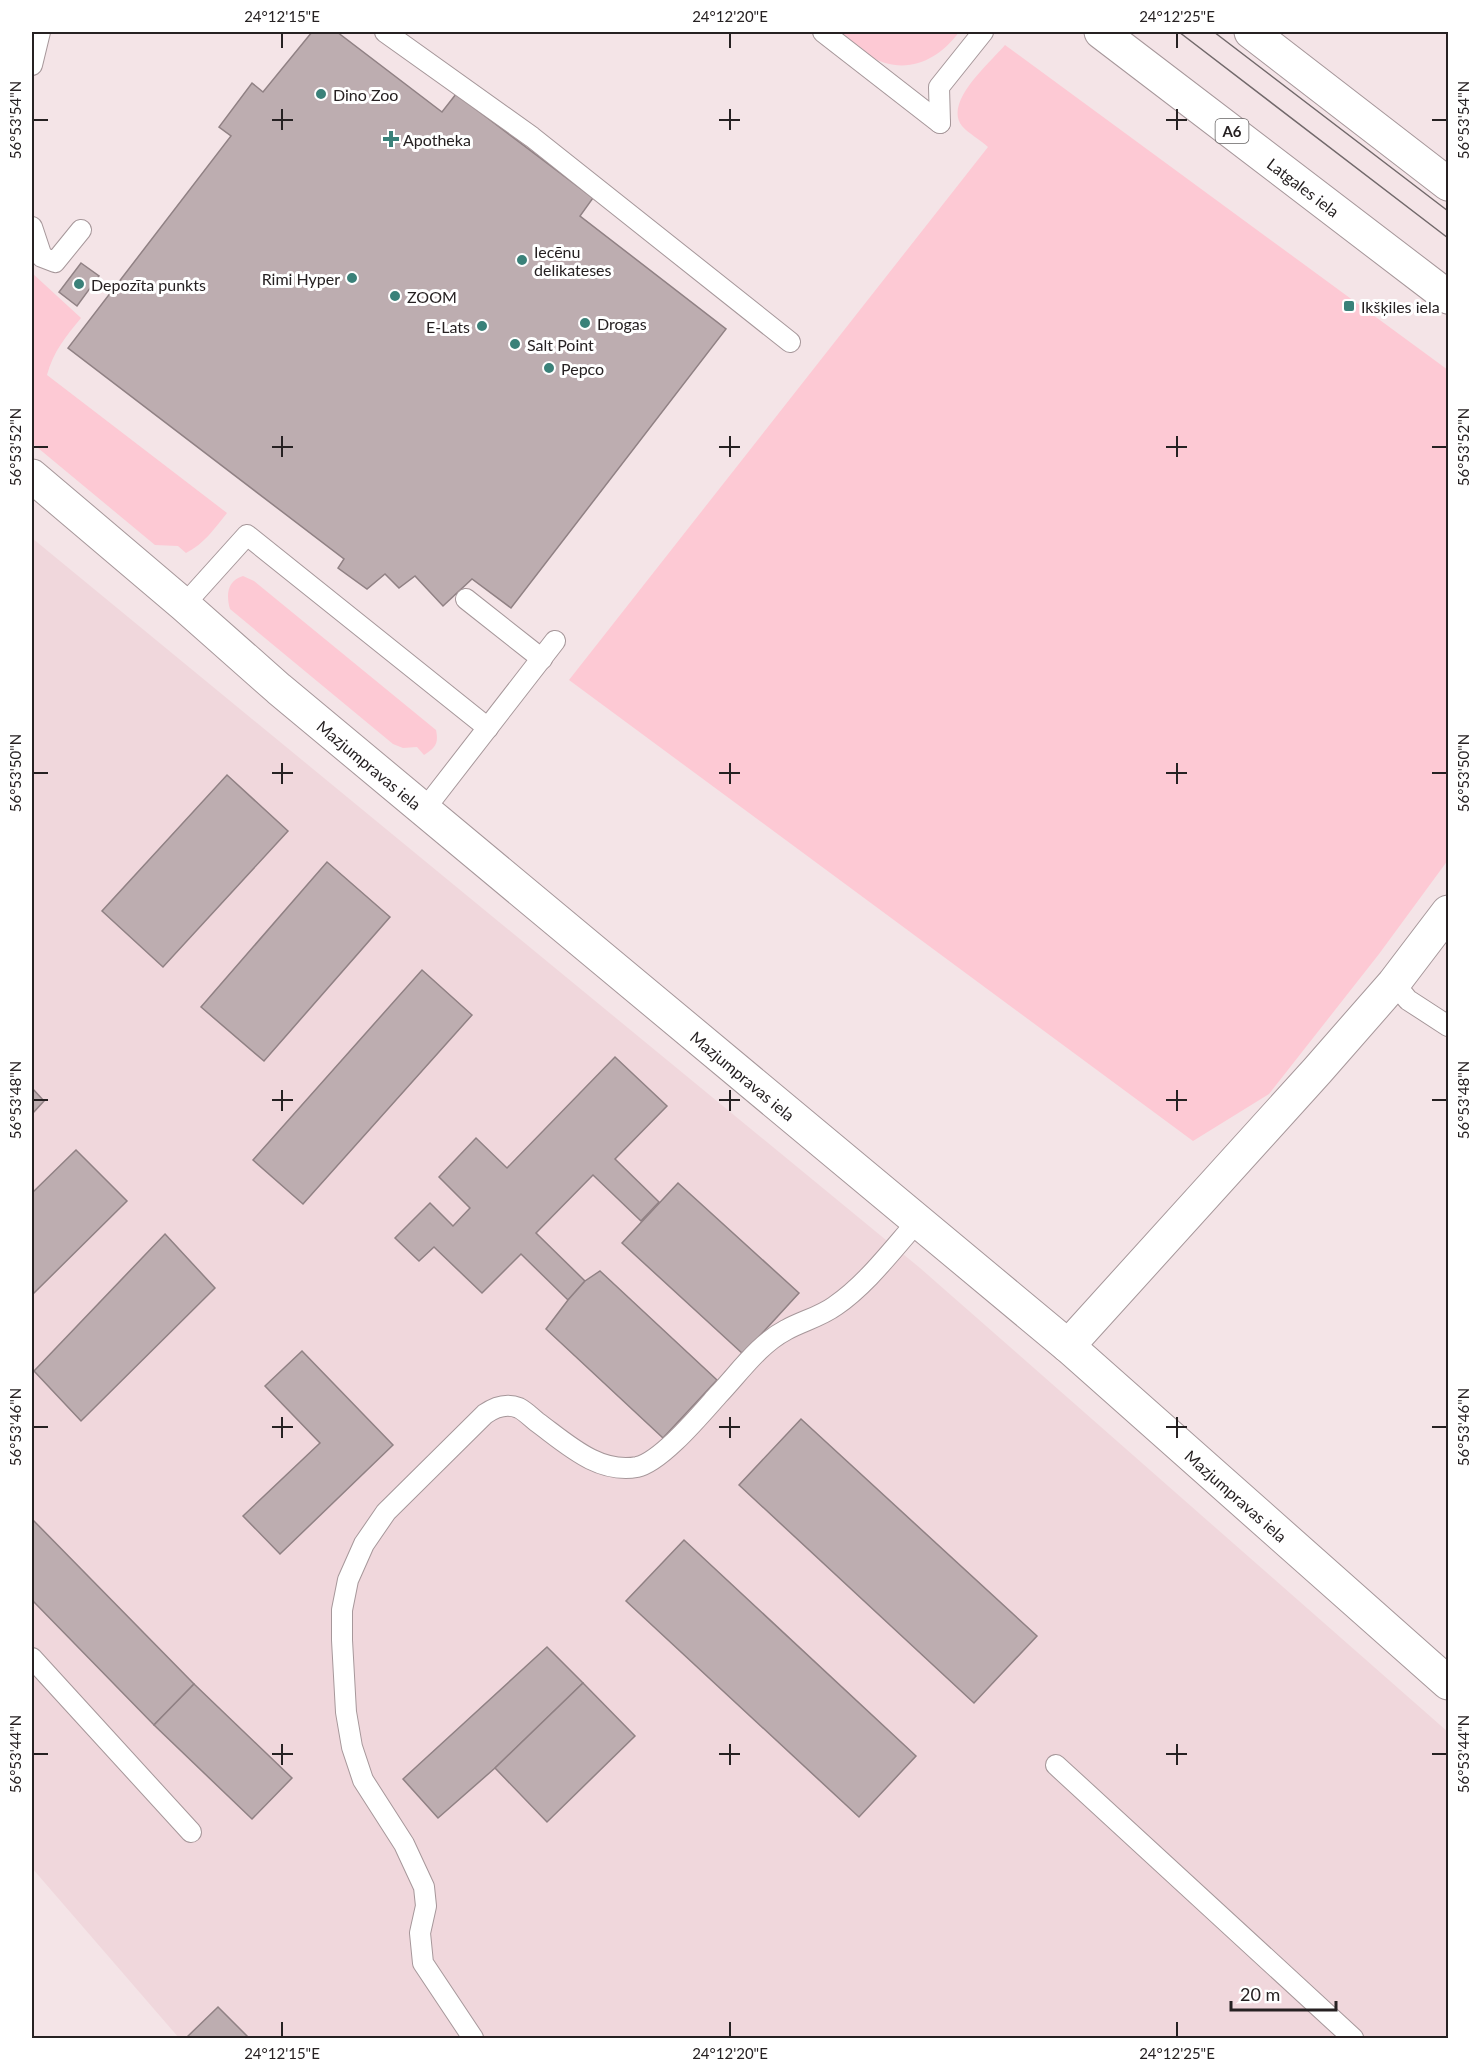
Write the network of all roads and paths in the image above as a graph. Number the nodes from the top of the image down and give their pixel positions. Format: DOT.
graph roads {
  1 [pos="40,32"];
  2 [pos="385,32"];
  3 [pos="823,32"];
  4 [pos="983,32"];
  5 [pos="1101,32"];
  6 [pos="1251,32"];
  7 [pos="32,65"];
  8 [pos="1449,184"];
  9 [pos="32,227"];
  10 [pos="81,230"];
  11 [pos="1449,297"];
  12 [pos="790,342"];
  13 [pos="32,476"];
  14 [pos="466,599"];
  15 [pos="184,605"];
  16 [pos="555,641"];
  17 [pos="542,659"];
  18 [pos="488,728"];
  19 [pos="424,810"];
  20 [pos="1449,912"];
  21 [pos="1394,983"];
  22 [pos="1449,1026"];
  23 [pos="918,1222"];
  24 [pos="1068,1346"];
  25 [pos="32,1659"];
  26 [pos="1449,1683"];
  27 [pos="1056,1765"];
  28 [pos="191,1832"];
  29 [pos="473,2038"];
  30 [pos="1353,2038"];
  1 -- 7 [label="lane"];
  2 -- 12 [label="lane"];
  3 -- 4 [label="lane"];
  5 -- 11 [label="main road, Latgales iela / A6"];
  6 -- 8 [label="main road"];
  9 -- 10 [label="lane"];
  13 -- 15 [label="main road, Mazjumpravas iela"];
  14 -- 17 [label="lane"];
  15 -- 18 [label="lane"];
  15 -- 19 [label="main road, Mazjumpravas iela"];
  16 -- 17 [label="lane"];
  17 -- 18 [label="lane"];
  18 -- 19 [label="lane"];
  19 -- 23 [label="main road, Mazjumpravas iela"];
  20 -- 21 [label="main road"];
  21 -- 22 [label="lane"];
  21 -- 24 [label="main road"];
  23 -- 24 [label="main road, Mazjumpravas iela"];
  23 -- 29 [label="lane"];
  24 -- 26 [label="main road, Mazjumpravas iela"];
  25 -- 28 [label="lane"];
  27 -- 30 [label="lane"];
}
